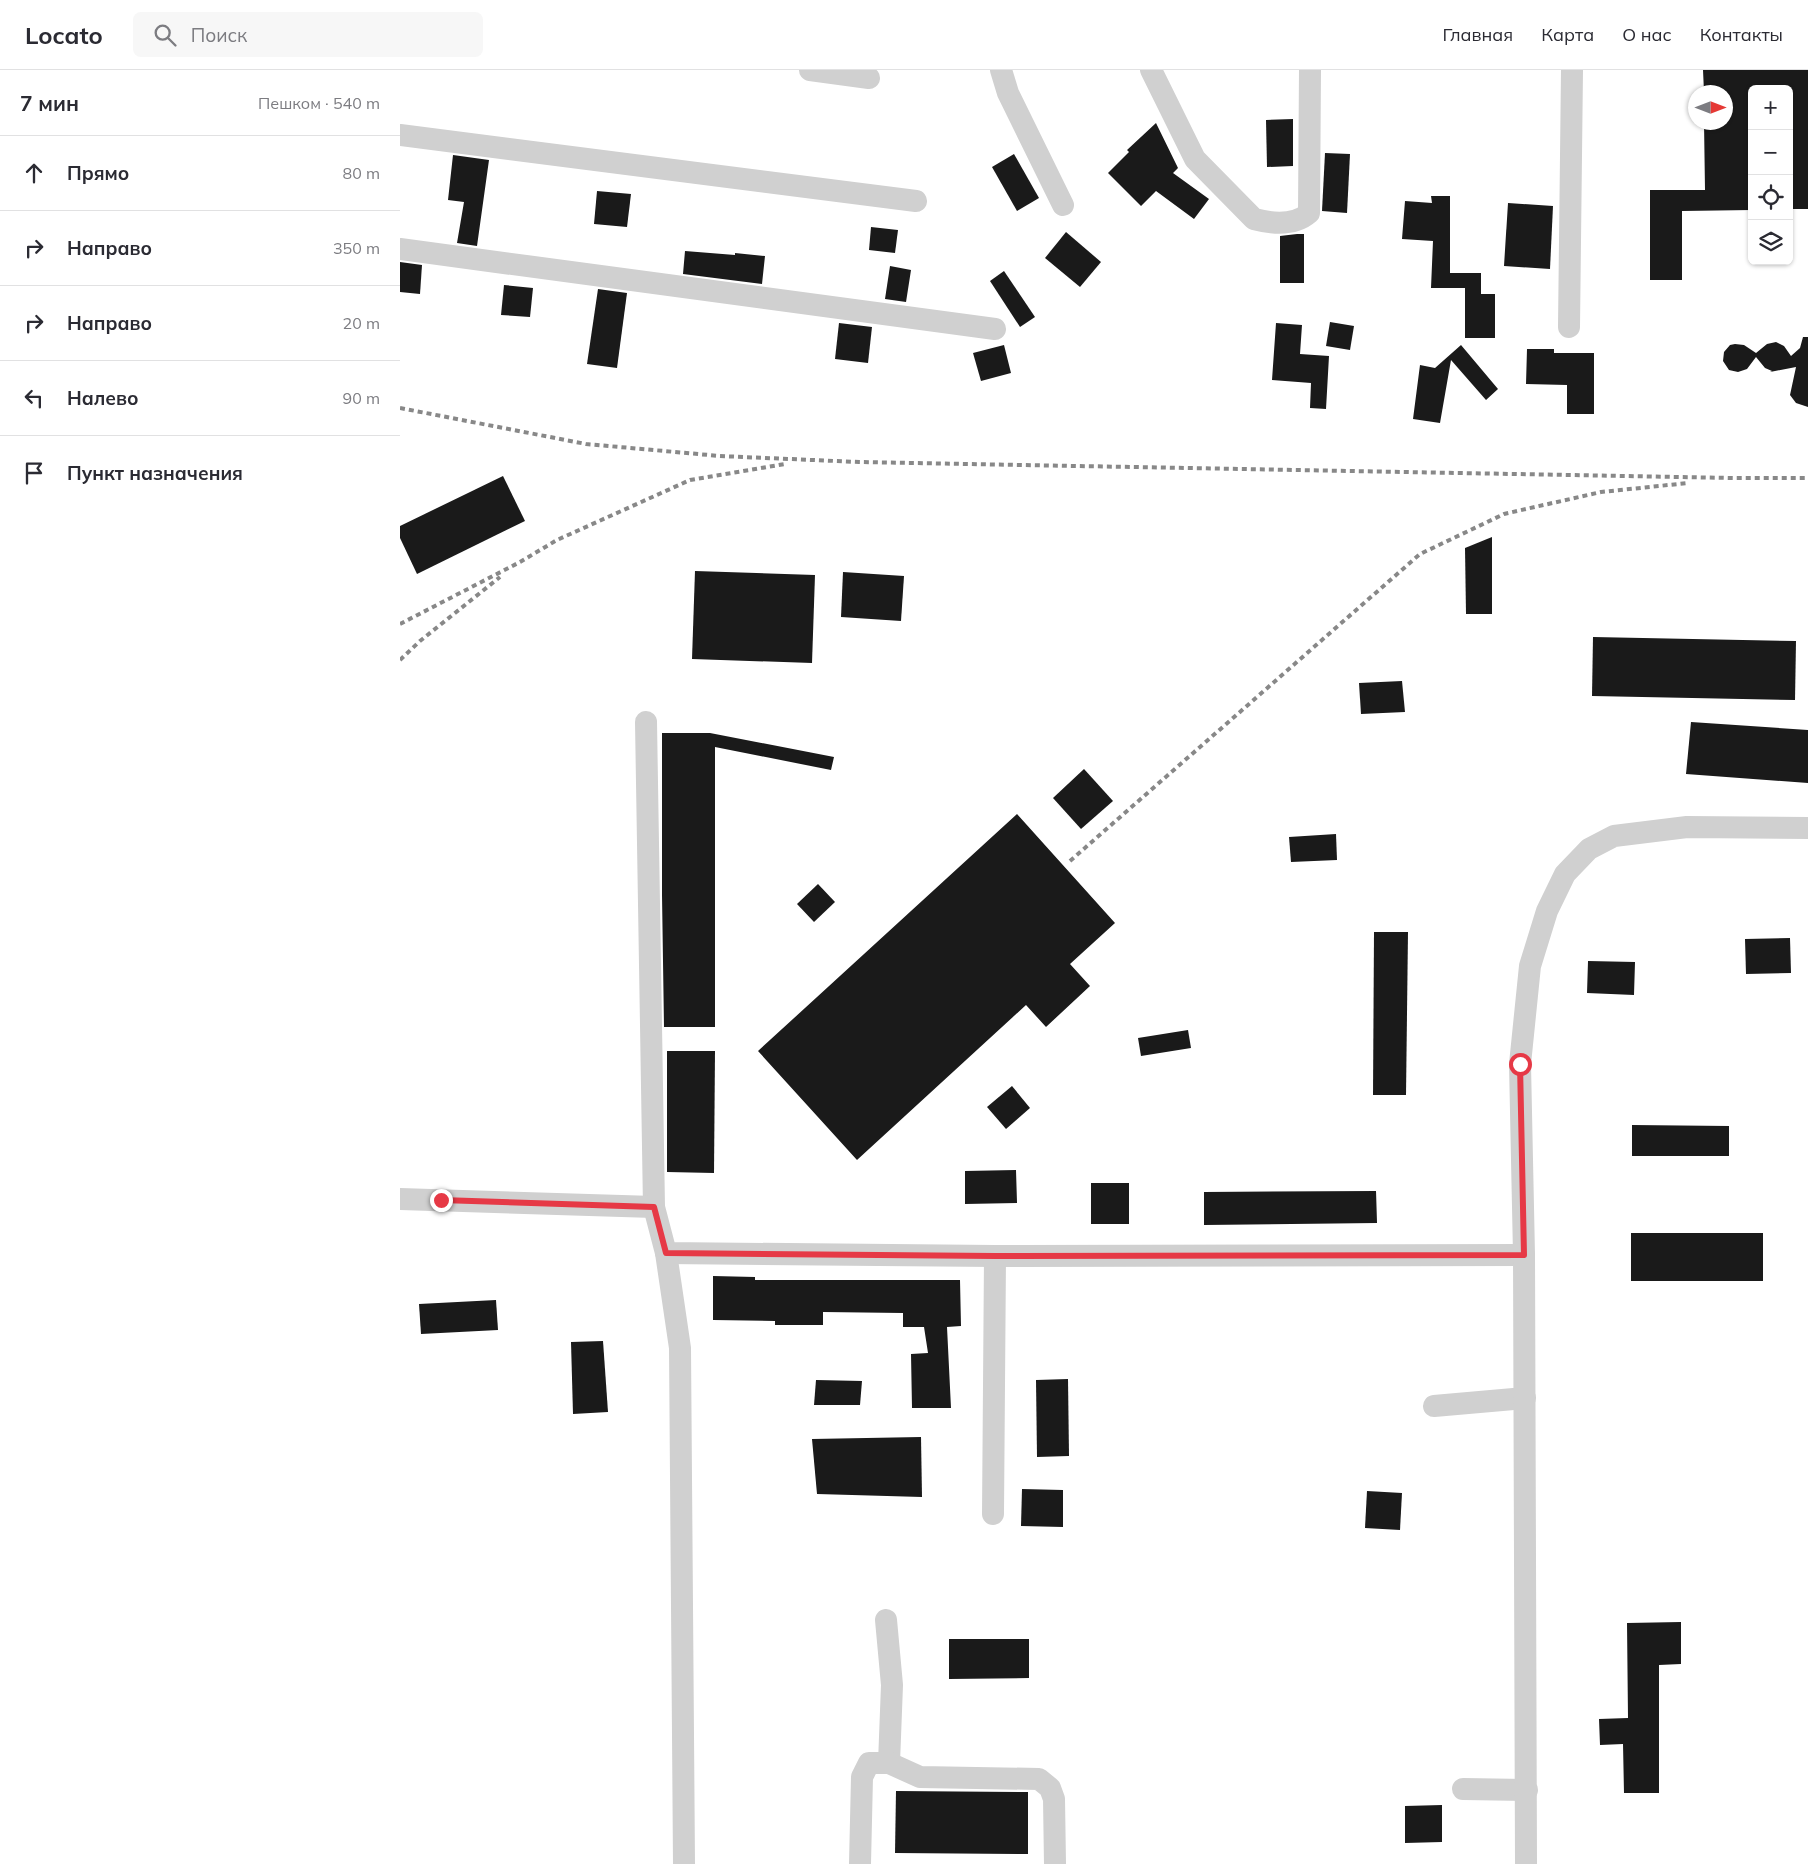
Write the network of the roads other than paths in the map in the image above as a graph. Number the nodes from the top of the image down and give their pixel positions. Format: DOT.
graph roads {
  1 [pos="810,70"];
  2 [pos="1001,70"];
  3 [pos="1152,70"];
  4 [pos="1310,70"];
  5 [pos="1572,70"];
  6 [pos="869,78"];
  7 [pos="400,135"];
  8 [pos="916,201"];
  9 [pos="1063,205"];
  10 [pos="400,249"];
  11 [pos="1569,327"];
  12 [pos="995,329"];
  13 [pos="646,722"];
  14 [pos="1808,828"];
  15 [pos="400,1199"];
  16 [pos="654,1207"];
  17 [pos="666,1253"];
  18 [pos="1524,1255"];
  19 [pos="995,1256"];
  20 [pos="1525,1398"];
  21 [pos="1434,1406"];
  22 [pos="994,1514"];
  23 [pos="886,1620"];
  24 [pos="889,1763"];
  25 [pos="1463,1789"];
  26 [pos="1527,1790"];
  27 [pos="684,1864"];
  28 [pos="860,1864"];
  29 [pos="1055,1864"];
  30 [pos="1526,1864"];
  1 -- 6 [label="street"];
  2 -- 9 [label="street"];
  3 -- 4 [label="street"];
  5 -- 11 [label="street"];
  7 -- 8 [label="street"];
  10 -- 12 [label="street"];
  13 -- 16 [label="street"];
  14 -- 18 [label="street"];
  15 -- 16 [label="street"];
  16 -- 17 [label="street"];
  17 -- 19 [label="street"];
  17 -- 27 [label="street"];
  18 -- 19 [label="street"];
  18 -- 20 [label="street"];
  19 -- 22 [label="street"];
  20 -- 21 [label="street"];
  20 -- 26 [label="street"];
  23 -- 24 [label="street"];
  24 -- 28 [label="street"];
  24 -- 29 [label="street"];
  25 -- 26 [label="street"];
  26 -- 30 [label="street"];
}
